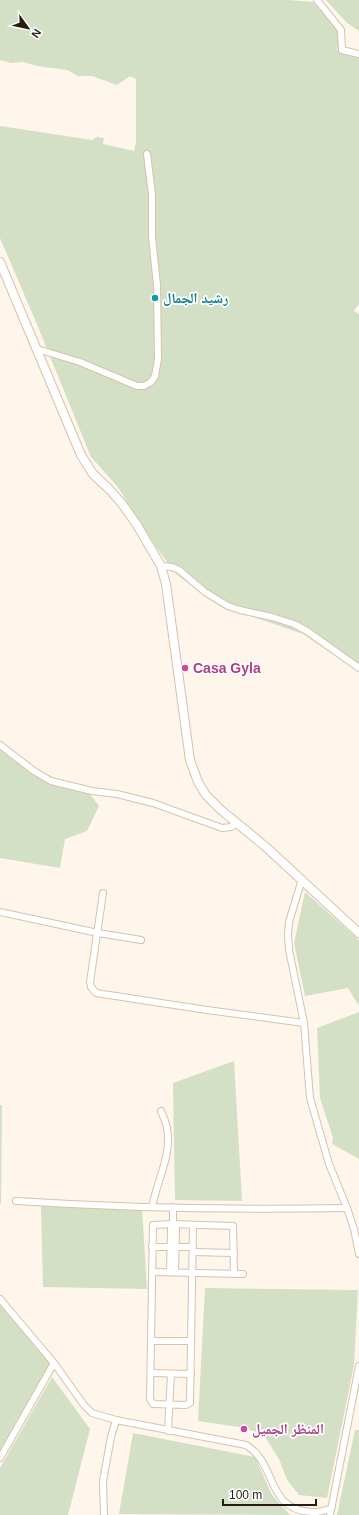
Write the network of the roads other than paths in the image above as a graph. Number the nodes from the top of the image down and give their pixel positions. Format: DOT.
graph roads {
  1 [pos="317,0"];
  2 [pos="359,54"];
  3 [pos="147,154"];
  4 [pos="0,262"];
  5 [pos="36,349"];
  6 [pos="161,566"];
  7 [pos="359,668"];
  8 [pos="0,744"];
  9 [pos="237,823"];
  10 [pos="302,879"];
  11 [pos="103,893"];
  12 [pos="0,912"];
  13 [pos="98,933"];
  14 [pos="359,933"];
  15 [pos="141,940"];
  16 [pos="304,1023"];
  17 [pos="161,1111"];
  18 [pos="16,1201"];
  19 [pos="152,1207"];
  20 [pos="173,1207"];
  21 [pos="348,1208"];
  22 [pos="173,1224"];
  23 [pos="193,1225"];
  24 [pos="152,1247"];
  25 [pos="173,1247"];
  26 [pos="193,1250"];
  27 [pos="234,1253"];
  28 [pos="359,1254"];
  29 [pos="152,1272"];
  30 [pos="173,1272"];
  31 [pos="192,1273"];
  32 [pos="234,1274"];
  33 [pos="243,1274"];
  34 [pos="0,1299"];
  35 [pos="151,1341"];
  36 [pos="191,1341"];
  37 [pos="54,1363"];
  38 [pos="359,1366"];
  39 [pos="151,1373"];
  40 [pos="171,1374"];
  41 [pos="191,1374"];
  42 [pos="170,1405"];
  43 [pos="116,1420"];
  44 [pos="168,1431"];
  45 [pos="0,1458"];
  46 [pos="330,1512"];
  47 [pos="104,1515"];
  1 -- 2 [label="street"];
  3 -- 5 [label="street"];
  4 -- 5 [label="street"];
  5 -- 6 [label="street"];
  6 -- 7 [label="street"];
  6 -- 9 [label="street"];
  8 -- 9 [label="street"];
  9 -- 10 [label="street"];
  10 -- 14 [label="street"];
  10 -- 16 [label="street"];
  11 -- 13 [label="street"];
  12 -- 13 [label="street"];
  13 -- 15 [label="street"];
  13 -- 16 [label="street"];
  16 -- 21 [label="street"];
  17 -- 19 [label="street"];
  18 -- 19 [label="street"];
  19 -- 20 [label="street"];
  20 -- 21 [label="street"];
  20 -- 22 [label="street"];
  21 -- 28 [label="street"];
  22 -- 23 [label="street"];
  22 -- 24 [label="street"];
  22 -- 25 [label="street"];
  23 -- 26 [label="street"];
  23 -- 27 [label="street"];
  24 -- 25 [label="street"];
  24 -- 29 [label="street"];
  25 -- 26 [label="street"];
  25 -- 30 [label="street"];
  26 -- 27 [label="street"];
  26 -- 31 [label="street"];
  27 -- 32 [label="street"];
  29 -- 30 [label="street"];
  29 -- 35 [label="street"];
  30 -- 31 [label="street"];
  31 -- 32 [label="street"];
  31 -- 36 [label="street"];
  32 -- 33 [label="street"];
  34 -- 37 [label="street"];
  35 -- 36 [label="street"];
  35 -- 39 [label="street"];
  36 -- 41 [label="street"];
  37 -- 43 [label="street"];
  37 -- 45 [label="street"];
  38 -- 46 [label="street"];
  39 -- 40 [label="street"];
  39 -- 42 [label="street"];
  40 -- 41 [label="street"];
  40 -- 42 [label="street"];
  41 -- 42 [label="street"];
  42 -- 44 [label="street"];
  43 -- 44 [label="street"];
  43 -- 47 [label="street"];
  44 -- 46 [label="street"];
}
